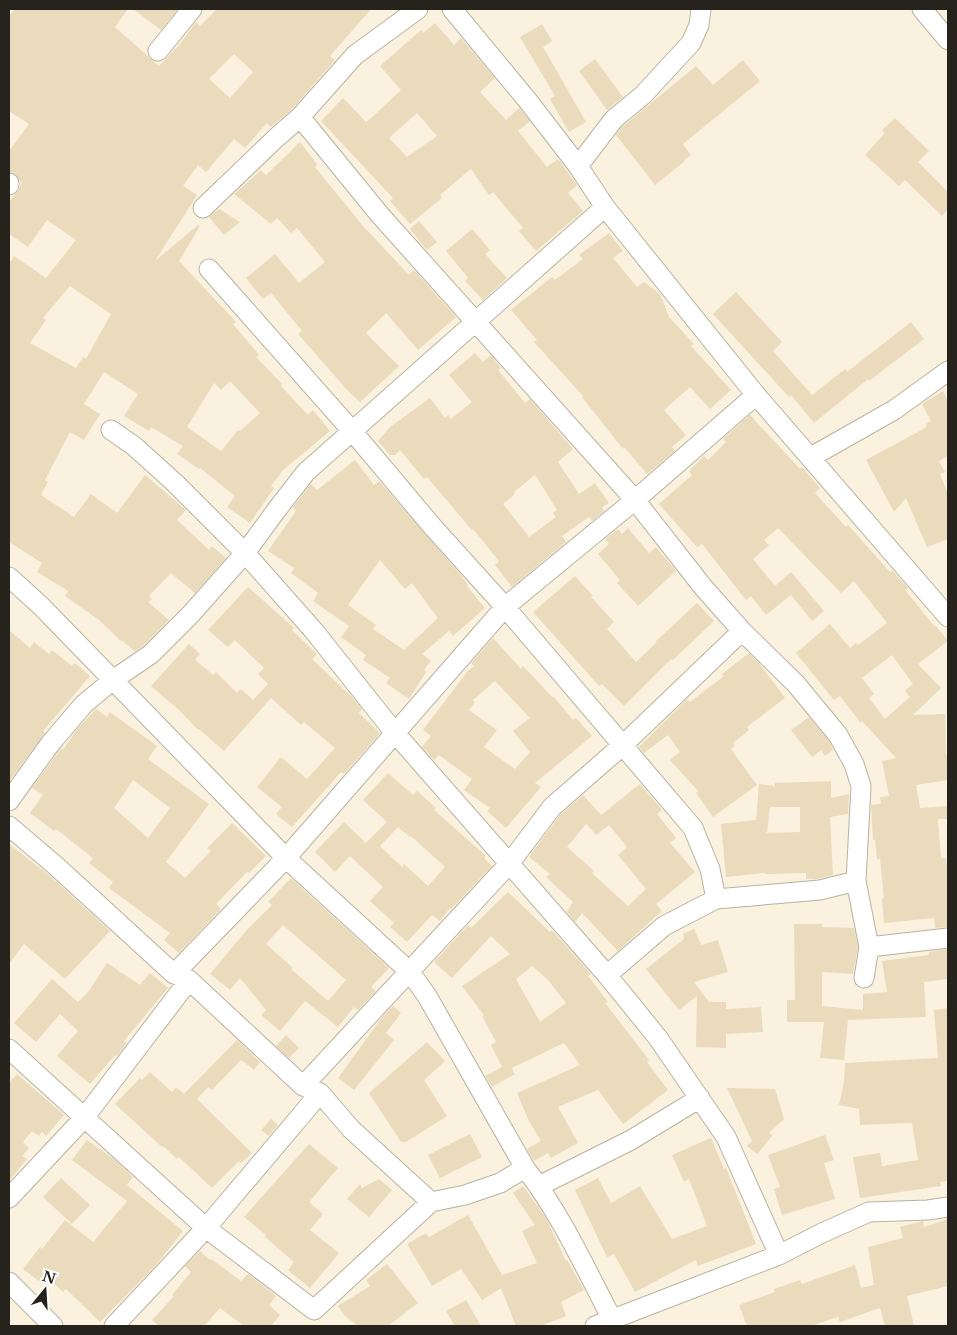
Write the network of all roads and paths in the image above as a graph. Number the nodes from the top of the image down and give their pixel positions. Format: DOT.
graph roads {
  1 [pos="418,9"];
  2 [pos="452,9"];
  3 [pos="701,9"];
  4 [pos="922,9"];
  5 [pos="188,10"];
  6 [pos="948,40"];
  7 [pos="158,51"];
  8 [pos="300,117"];
  9 [pos="578,166"];
  10 [pos="605,207"];
  11 [pos="203,208"];
  12 [pos="209,269"];
  13 [pos="475,320"];
  14 [pos="948,371"];
  15 [pos="756,395"];
  16 [pos="111,430"];
  17 [pos="352,432"];
  18 [pos="811,457"];
  19 [pos="635,500"];
  20 [pos="245,553"];
  21 [pos="9,577"];
  22 [pos="505,607"];
  23 [pos="948,617"];
  24 [pos="742,631"];
  25 [pos="113,680"];
  26 [pos="395,733"];
  27 [pos="624,745"];
  28 [pos="9,801"];
  29 [pos="9,826"];
  30 [pos="286,858"];
  31 [pos="509,864"];
  32 [pos="856,881"];
  33 [pos="716,898"];
  34 [pos="948,938"];
  35 [pos="869,946"];
  36 [pos="410,972"];
  37 [pos="607,975"];
  38 [pos="182,977"];
  39 [pos="864,978"];
  40 [pos="9,1049"];
  41 [pos="311,1089"];
  42 [pos="700,1098"];
  43 [pos="84,1118"];
  44 [pos="525,1168"];
  45 [pos="539,1186"];
  46 [pos="9,1198"];
  47 [pos="431,1202"];
  48 [pos="948,1207"];
  49 [pos="206,1228"];
  50 [pos="779,1255"];
  51 [pos="9,1282"];
  52 [pos="604,1322"];
  53 [pos="52,1326"];
  54 [pos="114,1326"];
  1 -- 8 [label="street"];
  2 -- 9 [label="street"];
  3 -- 9 [label="street"];
  4 -- 6 [label="street"];
  5 -- 7 [label="street"];
  8 -- 11 [label="street"];
  8 -- 13 [label="street"];
  9 -- 10 [label="street"];
  10 -- 13 [label="street"];
  10 -- 15 [label="street"];
  12 -- 17 [label="street"];
  13 -- 17 [label="street"];
  13 -- 19 [label="street"];
  14 -- 18 [label="street"];
  15 -- 18 [label="street"];
  15 -- 19 [label="street"];
  16 -- 20 [label="street"];
  17 -- 20 [label="street"];
  17 -- 22 [label="street"];
  18 -- 23 [label="street"];
  19 -- 22 [label="street"];
  19 -- 24 [label="street"];
  20 -- 25 [label="street"];
  20 -- 26 [label="street"];
  21 -- 25 [label="street"];
  22 -- 26 [label="street"];
  22 -- 27 [label="street"];
  24 -- 27 [label="street"];
  24 -- 32 [label="street"];
  25 -- 28 [label="street"];
  25 -- 30 [label="street"];
  26 -- 30 [label="street"];
  26 -- 31 [label="street"];
  27 -- 31 [label="street"];
  27 -- 33 [label="street"];
  29 -- 38 [label="street"];
  30 -- 36 [label="street"];
  30 -- 38 [label="street"];
  31 -- 36 [label="street"];
  31 -- 37 [label="street"];
  32 -- 33 [label="street"];
  32 -- 35 [label="street"];
  33 -- 37 [label="street"];
  34 -- 35 [label="street"];
  35 -- 39 [label="street"];
  36 -- 41 [label="street"];
  36 -- 44 [label="street"];
  37 -- 42 [label="street"];
  38 -- 41 [label="street"];
  38 -- 43 [label="street"];
  40 -- 43 [label="street"];
  41 -- 47 [label="street"];
  41 -- 49 [label="street"];
  42 -- 45 [label="street"];
  42 -- 50 [label="street"];
  43 -- 46 [label="street"];
  43 -- 49 [label="street"];
  44 -- 45 [label="street"];
  44 -- 47 [label="street"];
  45 -- 52 [label="street"];
  47 -- 49 [label="street"];
  48 -- 50 [label="street"];
  49 -- 54 [label="street"];
  50 -- 52 [label="street"];
  51 -- 53 [label="street"];
}
